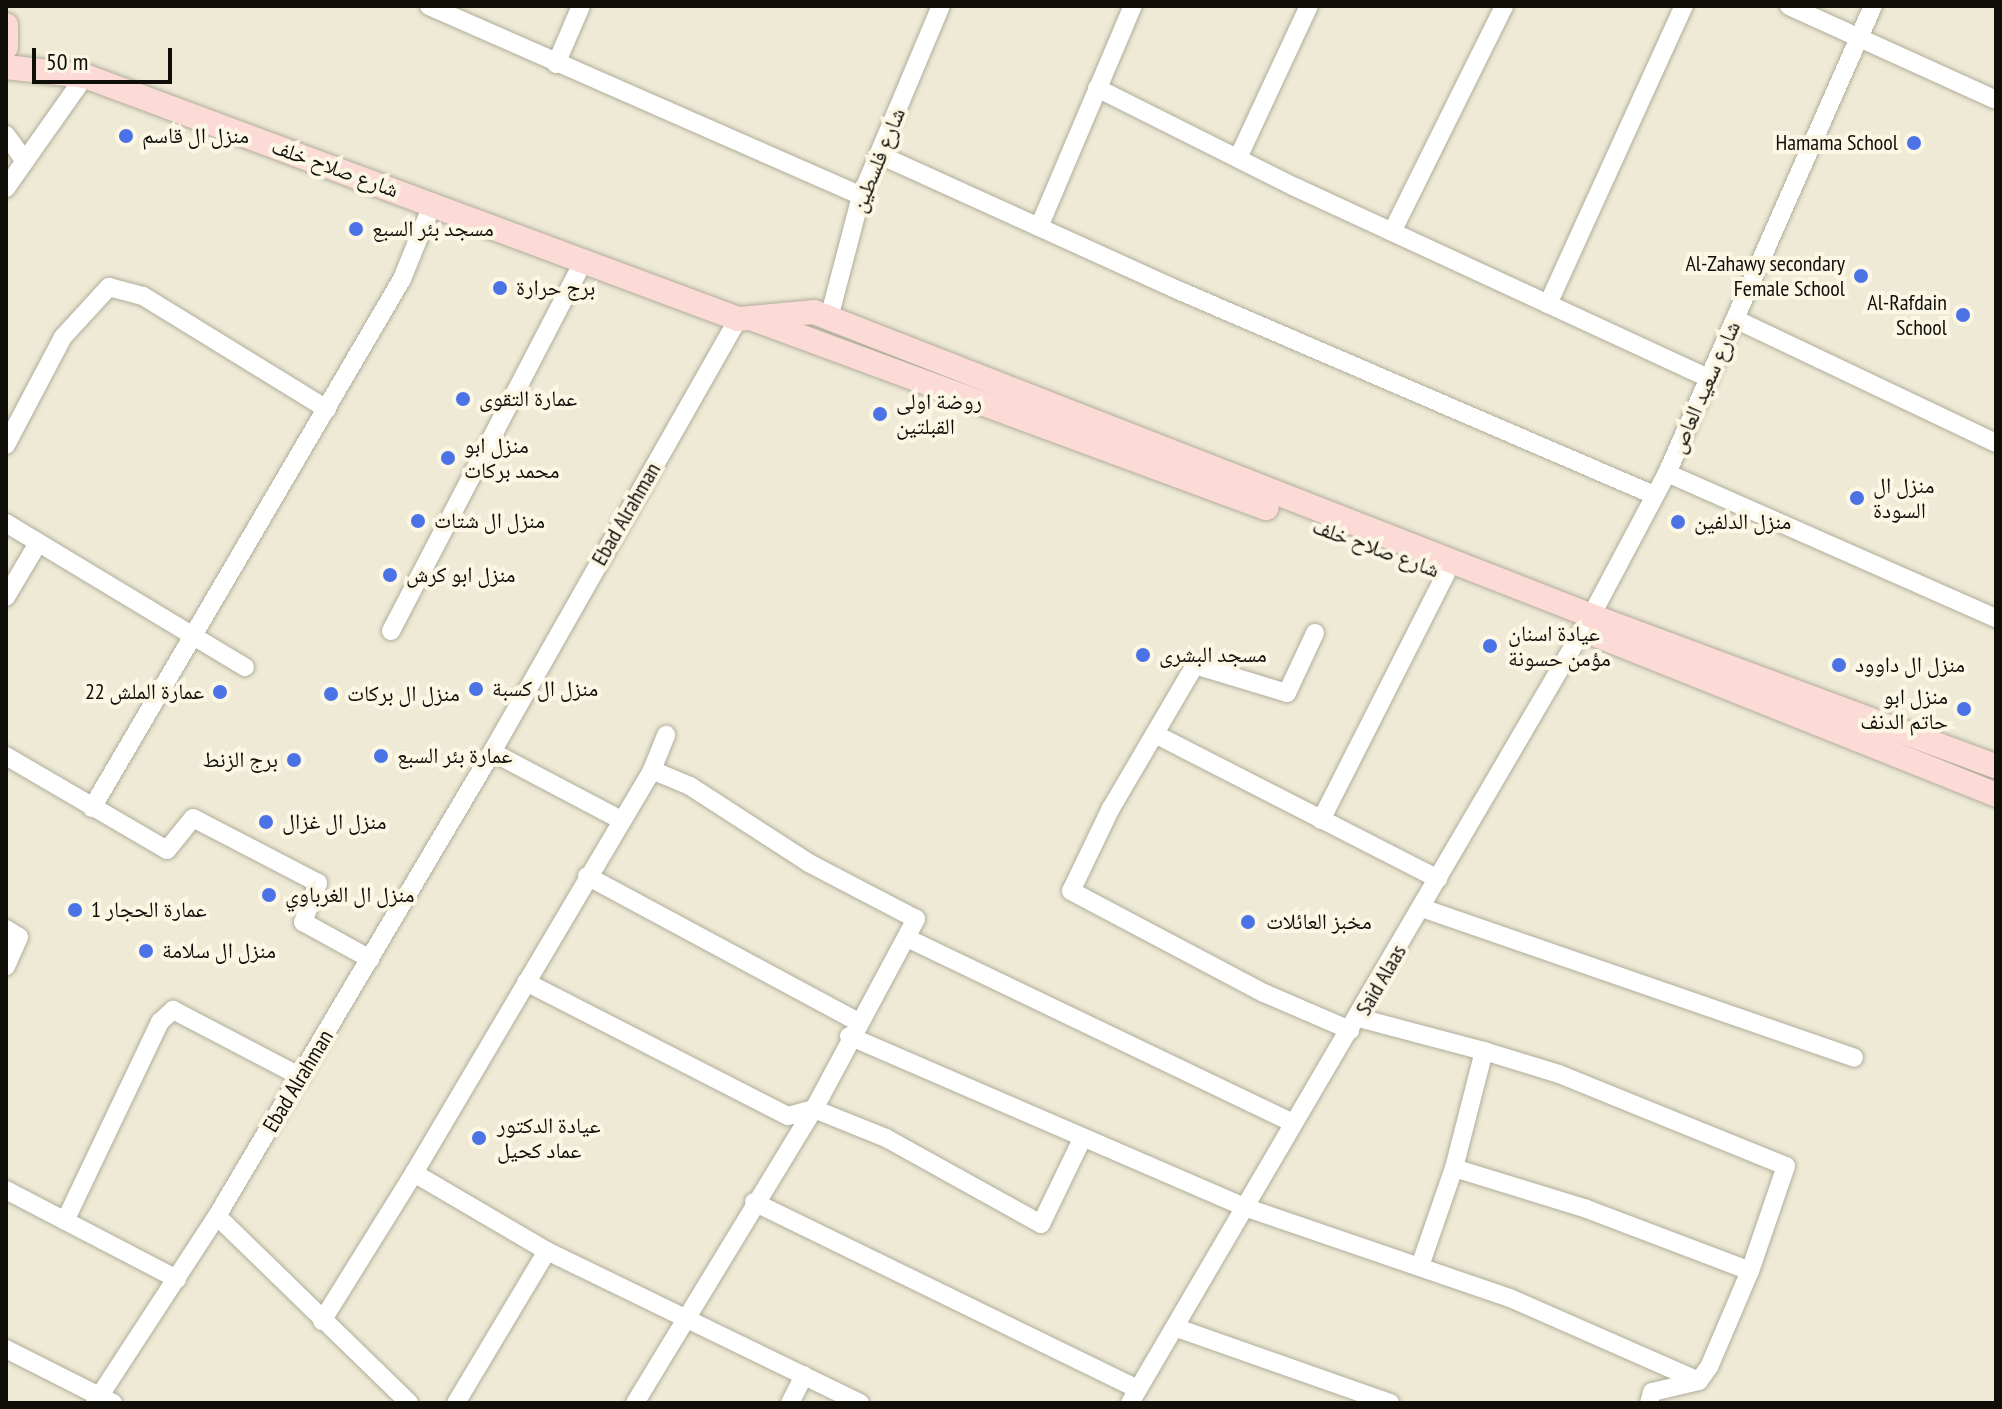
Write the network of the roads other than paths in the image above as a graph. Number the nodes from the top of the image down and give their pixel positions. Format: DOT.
graph roads {
  1 [pos="429,6"];
  2 [pos="581,6"];
  3 [pos="941,6"];
  4 [pos="1133,6"];
  5 [pos="1309,6"];
  6 [pos="1504,6"];
  7 [pos="1684,6"];
  8 [pos="1789,6"];
  9 [pos="1873,6"];
  10 [pos="1856,43"];
  11 [pos="556,64"];
  12 [pos="6,67"];
  13 [pos="85,76"];
  14 [pos="1097,88"];
  15 [pos="1996,100"];
  16 [pos="6,135"];
  17 [pos="880,155"];
  18 [pos="1238,158"];
  19 [pos="25,161"];
  20 [pos="6,188"];
  21 [pos="861,196"];
  22 [pos="432,205"];
  23 [pos="1039,227"];
  24 [pos="1392,232"];
  25 [pos="584,261"];
  26 [pos="1548,304"];
  27 [pos="744,318"];
  28 [pos="829,318"];
  29 [pos="1735,319"];
  30 [pos="1709,378"];
  31 [pos="327,409"];
  32 [pos="1996,443"];
  33 [pos="6,445"];
  34 [pos="1667,473"];
  35 [pos="1654,495"];
  36 [pos="6,523"];
  37 [pos="38,543"];
  38 [pos="1446,574"];
  39 [pos="6,597"];
  40 [pos="1996,618"];
  41 [pos="1586,622"];
  42 [pos="391,631"];
  43 [pos="1315,633"];
  44 [pos="194,636"];
  45 [pos="245,667"];
  46 [pos="1155,734"];
  47 [pos="666,735"];
  48 [pos="492,752"];
  49 [pos="6,756"];
  50 [pos="1996,766"];
  51 [pos="652,770"];
  52 [pos="1996,795"];
  53 [pos="92,808"];
  54 [pos="621,820"];
  55 [pos="1321,820"];
  56 [pos="587,876"];
  57 [pos="1438,879"];
  58 [pos="1422,908"];
  59 [pos="6,929"];
  60 [pos="907,938"];
  61 [pos="370,959"];
  62 [pos="6,966"];
  63 [pos="526,982"];
  64 [pos="1355,1024"];
  65 [pos="854,1029"];
  66 [pos="1484,1051"];
  67 [pos="1854,1058"];
  68 [pos="301,1077"];
  69 [pos="814,1109"];
  70 [pos="1291,1122"];
  71 [pos="1082,1139"];
  72 [pos="1454,1168"];
  73 [pos="414,1173"];
  74 [pos="6,1190"];
  75 [pos="754,1202"];
  76 [pos="1247,1208"];
  77 [pos="217,1216"];
  78 [pos="65,1221"];
  79 [pos="547,1251"];
  80 [pos="1420,1266"];
  81 [pos="1750,1271"];
  82 [pos="177,1279"];
  83 [pos="686,1317"];
  84 [pos="322,1321"];
  85 [pos="1177,1328"];
  86 [pos="6,1349"];
  87 [pos="804,1375"];
  88 [pos="1699,1381"];
  89 [pos="1134,1396"];
  90 [pos="103,1400"];
  91 [pos="1382,1402"];
  92 [pos="409,1403"];
  93 [pos="456,1403"];
  94 [pos="635,1403"];
  95 [pos="790,1403"];
  96 [pos="860,1403"];
  97 [pos="1649,1403"];
  1 -- 11 [label="street"];
  2 -- 11 [label="street"];
  3 -- 17 [label="street, شارع فلسطين"];
  4 -- 14 [label="street"];
  5 -- 18 [label="street"];
  6 -- 24 [label="street"];
  7 -- 26 [label="street"];
  8 -- 10 [label="street"];
  9 -- 10 [label="street, شارع سعيد العاص"];
  10 -- 15 [label="street"];
  10 -- 29 [label="street, شارع سعيد العاص"];
  11 -- 21 [label="street"];
  12 -- 13 [label="main road, شارع صلاح خلف"];
  13 -- 19 [label="street"];
  13 -- 22 [label="main road, شارع صلاح خلف"];
  14 -- 18 [label="street"];
  14 -- 23 [label="street"];
  16 -- 19 [label="street"];
  17 -- 21 [label="street, شارع فلسطين"];
  17 -- 23 [label="street"];
  18 -- 24 [label="street"];
  19 -- 20 [label="street"];
  21 -- 28 [label="street, شارع فلسطين"];
  22 -- 25 [label="main road, شارع صلاح خلف"];
  22 -- 31 [label="street"];
  23 -- 35 [label="street"];
  24 -- 26 [label="street"];
  25 -- 27 [label="main road, شارع صلاح خلف"];
  25 -- 42 [label="street"];
  26 -- 30 [label="street"];
  27 -- 28 [label="main road, شارع صلاح خلف"];
  27 -- 38 [label="main road, شارع صلاح خلف"];
  27 -- 48 [label="street, Ebad Alrahman"];
  28 -- 41 [label="main road, شارع صلاح خلف"];
  29 -- 30 [label="street, شارع سعيد العاص"];
  29 -- 32 [label="street"];
  30 -- 34 [label="street, شارع سعيد العاص"];
  31 -- 33 [label="street"];
  31 -- 44 [label="street"];
  34 -- 35 [label="street, شارع سعيد العاص"];
  34 -- 40 [label="street"];
  35 -- 41 [label="street, شارع سعيد العاص"];
  36 -- 37 [label="street"];
  37 -- 39 [label="street"];
  37 -- 44 [label="street"];
  38 -- 41 [label="main road, شارع صلاح خلف"];
  38 -- 55 [label="street"];
  41 -- 50 [label="main road, شارع صلاح خلف"];
  41 -- 52 [label="main road, شارع صلاح خلف"];
  41 -- 57 [label="street, Said Alaas"];
  43 -- 46 [label="street"];
  44 -- 45 [label="street"];
  44 -- 53 [label="street"];
  46 -- 55 [label="street"];
  46 -- 64 [label="street"];
  47 -- 51 [label="street"];
  48 -- 54 [label="street"];
  48 -- 61 [label="street, Ebad Alrahman"];
  49 -- 53 [label="street"];
  51 -- 54 [label="street"];
  51 -- 60 [label="street"];
  53 -- 61 [label="street"];
  54 -- 56 [label="street"];
  55 -- 57 [label="street"];
  56 -- 63 [label="street"];
  56 -- 65 [label="street"];
  57 -- 58 [label="street, Said Alaas"];
  58 -- 64 [label="street, Said Alaas"];
  58 -- 67 [label="street"];
  59 -- 62 [label="street"];
  60 -- 65 [label="street"];
  60 -- 70 [label="street"];
  61 -- 68 [label="street, Ebad Alrahman"];
  63 -- 69 [label="street"];
  63 -- 73 [label="street"];
  64 -- 66 [label="street"];
  64 -- 70 [label="street, Said Alaas"];
  65 -- 69 [label="street"];
  65 -- 71 [label="street"];
  66 -- 72 [label="street"];
  66 -- 81 [label="street"];
  68 -- 77 [label="street, Ebad Alrahman"];
  68 -- 78 [label="street"];
  69 -- 71 [label="street"];
  69 -- 75 [label="street"];
  70 -- 76 [label="street, Said Alaas"];
  71 -- 76 [label="street"];
  72 -- 80 [label="street"];
  72 -- 81 [label="street"];
  73 -- 79 [label="street"];
  73 -- 84 [label="street"];
  74 -- 78 [label="street"];
  75 -- 83 [label="street"];
  75 -- 89 [label="street"];
  76 -- 80 [label="street"];
  76 -- 85 [label="street, Said Alaas"];
  77 -- 82 [label="street, Ebad Alrahman"];
  77 -- 84 [label="street"];
  78 -- 82 [label="street"];
  79 -- 83 [label="street"];
  79 -- 93 [label="street"];
  80 -- 88 [label="street"];
  81 -- 88 [label="street"];
  82 -- 90 [label="street, Ebad Alrahman"];
  83 -- 87 [label="street"];
  83 -- 94 [label="street"];
  84 -- 92 [label="street"];
  85 -- 89 [label="street, Said Alaas"];
  85 -- 91 [label="street"];
  86 -- 90 [label="street"];
  87 -- 95 [label="street"];
  87 -- 96 [label="street"];
  88 -- 97 [label="street"];
}
